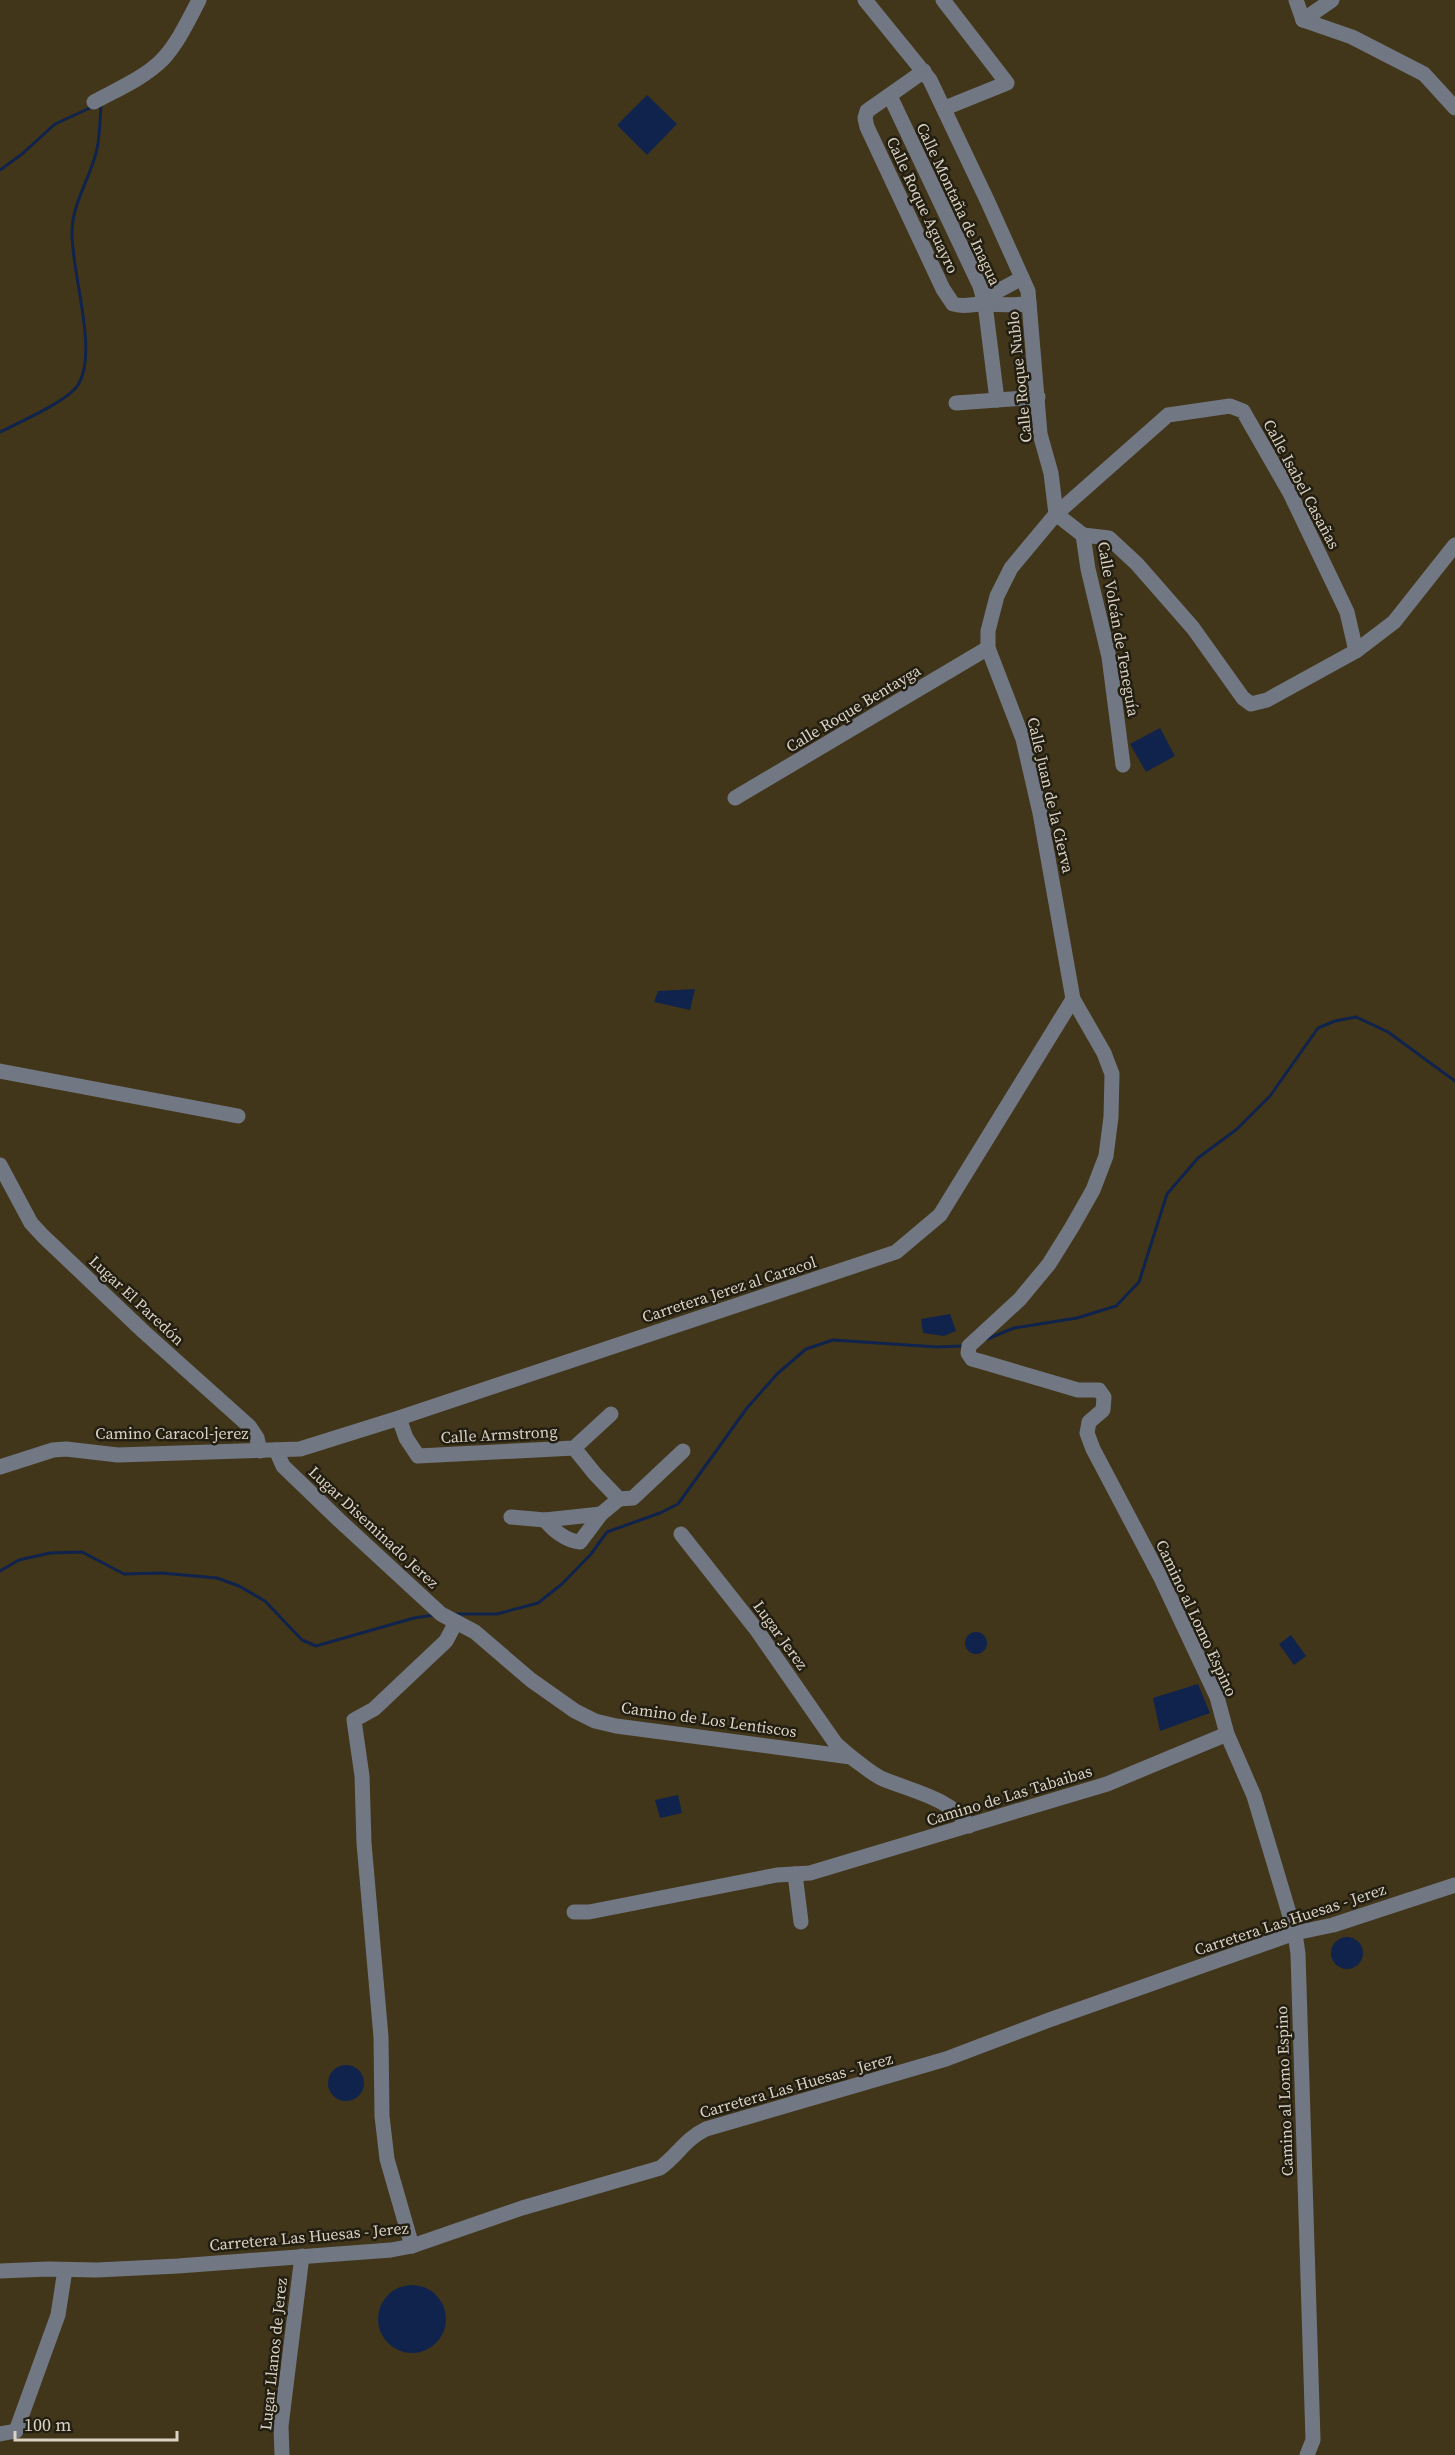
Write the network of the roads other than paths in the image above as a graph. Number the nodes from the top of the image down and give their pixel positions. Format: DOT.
graph roads {
  1 [pos="199,0"];
  2 [pos="865,0"];
  3 [pos="943,0"];
  4 [pos="1296,0"];
  5 [pos="1332,0"];
  6 [pos="1303,20"];
  7 [pos="924,71"];
  8 [pos="890,96"];
  9 [pos="94,102"];
  10 [pos="945,108"];
  11 [pos="1455,108"];
  12 [pos="1022,278"];
  13 [pos="985,304"];
  14 [pos="1029,304"];
  15 [pos="1038,397"];
  16 [pos="997,400"];
  17 [pos="956,403"];
  18 [pos="1056,514"];
  19 [pos="1083,535"];
  20 [pos="1455,545"];
  21 [pos="988,648"];
  22 [pos="1356,651"];
  23 [pos="1123,765"];
  24 [pos="735,798"];
  25 [pos="1074,999"];
  26 [pos="0,1071"];
  27 [pos="238,1116"];
  28 [pos="0,1165"];
  29 [pos="610,1414"];
  30 [pos="399,1418"];
  31 [pos="574,1448"];
  32 [pos="276,1450"];
  33 [pos="260,1451"];
  34 [pos="682,1451"];
  35 [pos="0,1467"];
  36 [pos="619,1499"];
  37 [pos="602,1514"];
  38 [pos="512,1517"];
  39 [pos="545,1520"];
  40 [pos="681,1534"];
  41 [pos="456,1622"];
  42 [pos="1227,1734"];
  43 [pos="851,1757"];
  44 [pos="969,1826"];
  45 [pos="795,1874"];
  46 [pos="1455,1885"];
  47 [pos="574,1912"];
  48 [pos="801,1922"];
  49 [pos="1295,1933"];
  50 [pos="412,2246"];
  51 [pos="302,2256"];
  52 [pos="65,2270"];
  53 [pos="0,2271"];
  54 [pos="0,2434"];
  55 [pos="282,2455"];
  56 [pos="1307,2455"];
  1 -- 9 [label="street"];
  2 -- 7 [label="street, Calle Roque Nublo"];
  3 -- 10 [label="street"];
  4 -- 6 [label="street"];
  5 -- 6 [label="street"];
  6 -- 11 [label="street"];
  7 -- 8 [label="street, Calle Roque Aguayro"];
  7 -- 10 [label="street, Calle Roque Nublo"];
  8 -- 13 [label="street, Calle Montaña de Inagua"];
  8 -- 13 [label="street, Calle Roque Aguayro"];
  10 -- 12 [label="street, Calle Roque Nublo"];
  12 -- 13 [label="street"];
  12 -- 14 [label="street, Calle Roque Nublo"];
  13 -- 14 [label="street, Calle Roque Aguayro"];
  13 -- 16 [label="street, Calle Montaña de Inagua"];
  14 -- 15 [label="street, Calle Roque Nublo"];
  15 -- 16 [label="street"];
  15 -- 18 [label="street, Calle Roque Nublo"];
  16 -- 17 [label="street"];
  18 -- 19 [label="street"];
  18 -- 21 [label="street, Calle Juan de la Cierva"];
  18 -- 22 [label="street, Calle Isabel Casañas"];
  19 -- 22 [label="street"];
  19 -- 23 [label="street, Calle Volcán de Teneguía"];
  20 -- 22 [label="street"];
  21 -- 24 [label="street, Calle Roque Bentayga"];
  21 -- 25 [label="street, Calle Juan de la Cierva"];
  25 -- 30 [label="street, Carretera Jerez al Caracol"];
  25 -- 42 [label="street, Camino al Lomo Espino"];
  26 -- 27 [label="street"];
  28 -- 33 [label="street, Lugar El Paredón"];
  29 -- 31 [label="street, Calle Armstrong"];
  30 -- 31 [label="street, Calle Armstrong"];
  30 -- 32 [label="street, Carretera Jerez al Caracol"];
  31 -- 36 [label="street"];
  32 -- 33 [label="street, Camino Caracol-jerez"];
  32 -- 41 [label="street, Lugar Diseminado Jerez"];
  33 -- 35 [label="street, Camino Caracol-jerez"];
  34 -- 36 [label="street"];
  36 -- 37 [label="street"];
  37 -- 39 [label="street"];
  37 -- 39 [label="street"];
  38 -- 39 [label="street"];
  40 -- 43 [label="street, Lugar Jerez"];
  41 -- 43 [label="street, Camino de Los Lentiscos"];
  41 -- 50 [label="street"];
  42 -- 44 [label="street, Camino de Las Tabaibas"];
  42 -- 49 [label="street, Camino al Lomo Espino"];
  43 -- 44 [label="street, Camino de Los Lentiscos"];
  44 -- 45 [label="street, Camino de Las Tabaibas"];
  45 -- 47 [label="street, Camino de Las Tabaibas"];
  45 -- 48 [label="street"];
  46 -- 49 [label="street, Carretera Las Huesas - Jerez"];
  49 -- 50 [label="street, Carretera Las Huesas - Jerez"];
  49 -- 56 [label="street, Camino al Lomo Espino"];
  50 -- 51 [label="street, Carretera Las Huesas - Jerez"];
  51 -- 52 [label="street, Carretera Las Huesas - Jerez"];
  51 -- 55 [label="street, Lugar Llanos de Jerez"];
  52 -- 53 [label="street, Carretera Las Huesas - Jerez"];
  52 -- 54 [label="street"];
}
